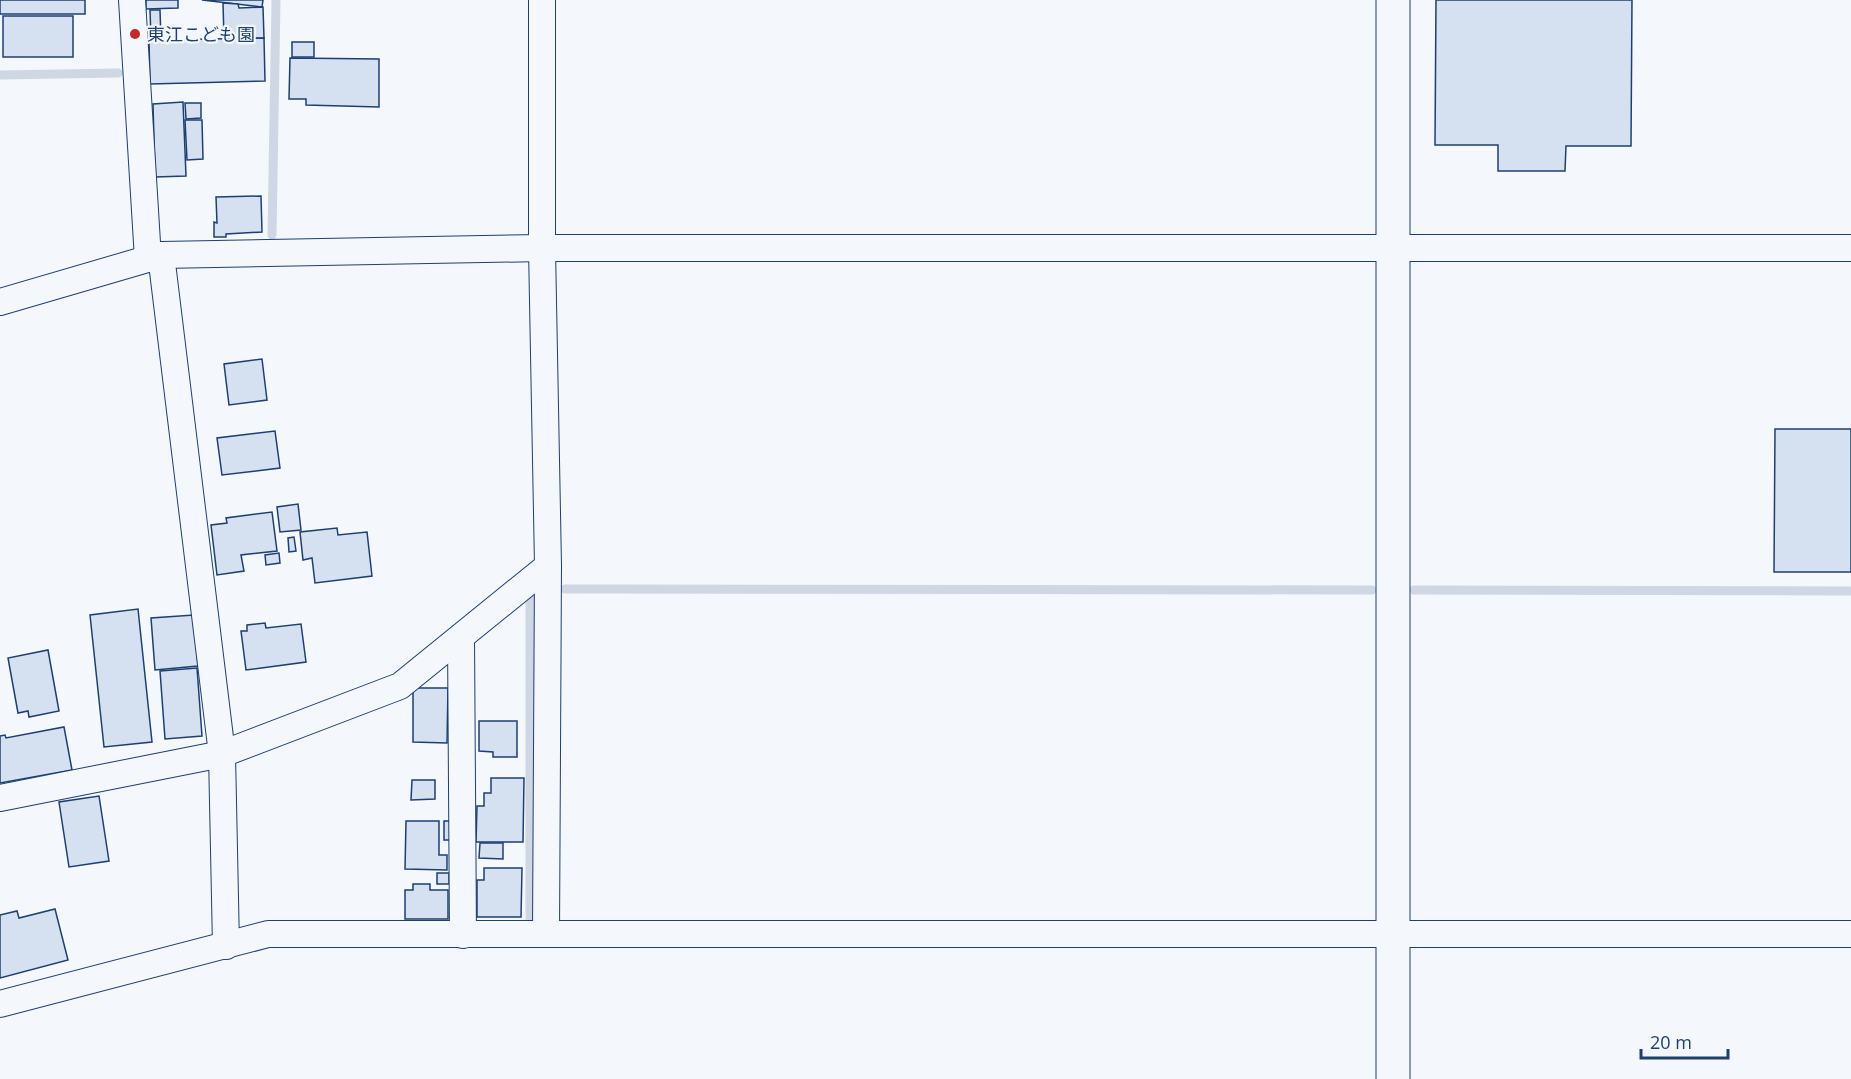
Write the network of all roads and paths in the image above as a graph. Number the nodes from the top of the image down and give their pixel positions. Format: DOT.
graph roads {
  1 [pos="132,0"];
  2 [pos="542,0"];
  3 [pos="1393,0"];
  4 [pos="542,248"];
  5 [pos="1393,248"];
  6 [pos="1851,248"];
  7 [pos="154,257"];
  8 [pos="0,302"];
  9 [pos="548,566"];
  10 [pos="461,637"];
  11 [pos="222,754"];
  12 [pos="0,798"];
  13 [pos="463,934"];
  14 [pos="546,934"];
  15 [pos="1393,934"];
  16 [pos="1851,934"];
  17 [pos="226,946"];
  18 [pos="0,1004"];
  19 [pos="1393,1079"];
  1 -- 7 [label="street"];
  2 -- 4 [label="street"];
  3 -- 5 [label="street"];
  4 -- 5 [label="street"];
  4 -- 7 [label="street"];
  4 -- 9 [label="street"];
  5 -- 6 [label="street"];
  5 -- 15 [label="street"];
  7 -- 8 [label="street"];
  7 -- 11 [label="street"];
  9 -- 10 [label="street"];
  9 -- 14 [label="street"];
  10 -- 11 [label="street"];
  10 -- 13 [label="street"];
  11 -- 12 [label="street"];
  11 -- 17 [label="street"];
  13 -- 14 [label="street"];
  13 -- 17 [label="street"];
  14 -- 15 [label="street"];
  15 -- 16 [label="street"];
  15 -- 19 [label="street"];
  17 -- 18 [label="street"];
}
